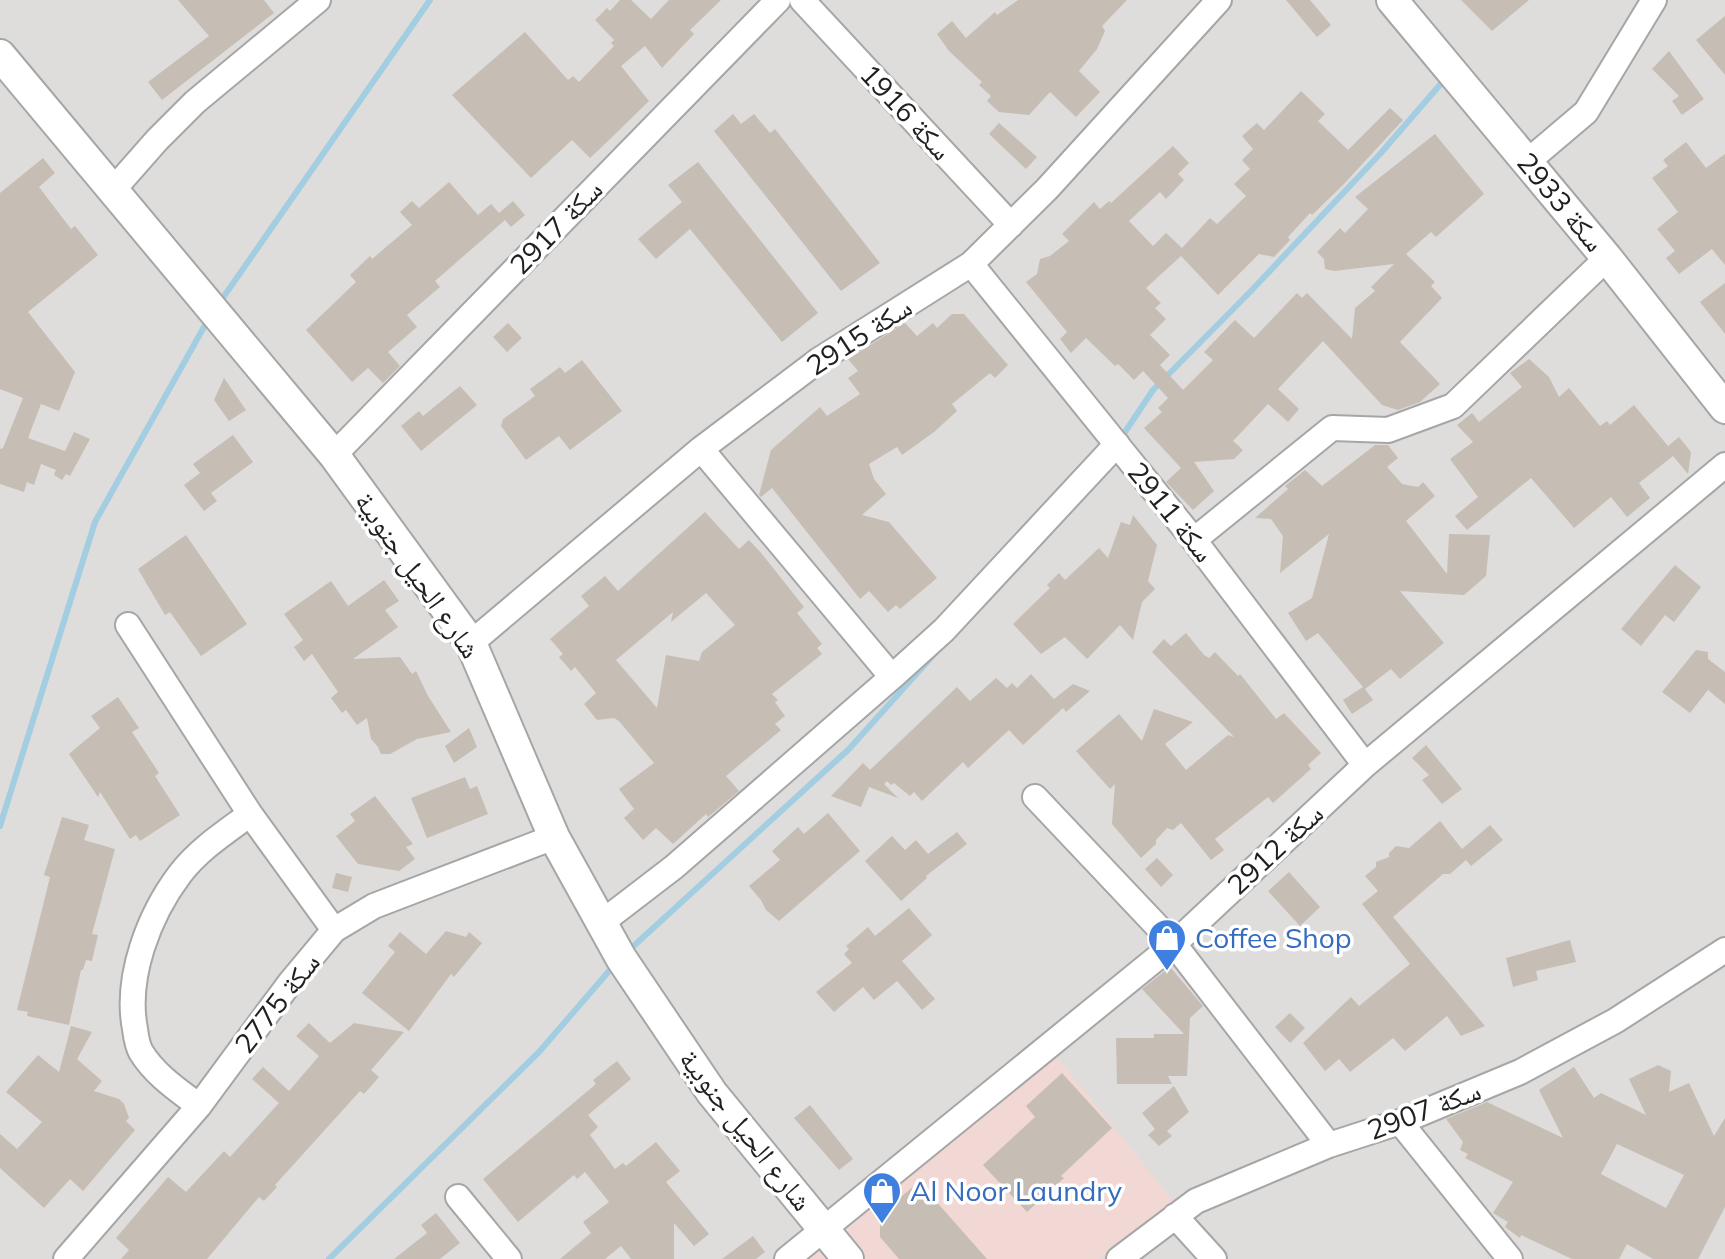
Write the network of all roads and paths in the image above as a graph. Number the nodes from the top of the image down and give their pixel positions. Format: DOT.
graph roads {
  1 [pos="318,0"];
  2 [pos="778,0"];
  3 [pos="802,0"];
  4 [pos="1219,0"];
  5 [pos="1392,0"];
  6 [pos="1654,0"];
  7 [pos="0,55"];
  8 [pos="1527,162"];
  9 [pos="113,190"];
  10 [pos="1011,225"];
  11 [pos="1607,258"];
  12 [pos="971,264"];
  13 [pos="1725,408"];
  14 [pos="1117,444"];
  15 [pos="701,449"];
  16 [pos="334,455"];
  17 [pos="1725,465"];
  18 [pos="1194,540"];
  19 [pos="128,625"];
  20 [pos="471,643"];
  21 [pos="892,677"];
  22 [pos="1365,765"];
  23 [pos="1035,797"];
  24 [pos="250,814"];
  25 [pos="554,837"];
  26 [pos="601,923"];
  27 [pos="334,930"];
  28 [pos="1174,944"];
  29 [pos="1725,950"];
  30 [pos="199,1106"];
  31 [pos="1400,1122"];
  32 [pos="1329,1145"];
  33 [pos="458,1197"];
  34 [pos="1175,1216"];
  35 [pos="824,1230"];
  36 [pos="66,1259"];
  37 [pos="509,1259"];
  38 [pos="787,1259"];
  39 [pos="848,1259"];
  40 [pos="1119,1259"];
  41 [pos="1214,1259"];
  42 [pos="1510,1259"];
  1 -- 9 [label="street"];
  2 -- 16 [label="street, سكة 2917"];
  3 -- 10 [label="street, سكة 1916"];
  4 -- 10 [label="street, سكة 2915"];
  5 -- 8 [label="street, سكة 2933"];
  6 -- 8 [label="street"];
  7 -- 9 [label="street, شارع الحيل جنوبية"];
  8 -- 11 [label="street, سكة 2933"];
  9 -- 16 [label="street, شارع الحيل جنوبية"];
  10 -- 12 [label="street, سكة 2915"];
  11 -- 13 [label="street, سكة 2933"];
  11 -- 18 [label="street"];
  12 -- 14 [label="street, سكة 2911"];
  12 -- 15 [label="street, سكة 2915"];
  14 -- 18 [label="street, سكة 2911"];
  14 -- 21 [label="street"];
  15 -- 20 [label="street, سكة 2915"];
  15 -- 21 [label="street"];
  16 -- 20 [label="street, شارع الحيل جنوبية"];
  17 -- 22 [label="street, سكة 2912"];
  18 -- 22 [label="street, سكة 2911"];
  19 -- 24 [label="street"];
  20 -- 25 [label="street, شارع الحيل جنوبية"];
  21 -- 26 [label="street"];
  22 -- 28 [label="street, سكة 2912"];
  23 -- 28 [label="street"];
  24 -- 27 [label="street"];
  24 -- 30 [label="street"];
  25 -- 26 [label="street, شارع الحيل جنوبية"];
  25 -- 27 [label="street, سكة 2775"];
  26 -- 35 [label="street, شارع الحيل جنوبية"];
  27 -- 30 [label="street, سكة 2775"];
  28 -- 32 [label="street"];
  28 -- 35 [label="street, سكة 2912"];
  29 -- 31 [label="street, سكة 2907"];
  30 -- 36 [label="street, سكة 2775"];
  31 -- 32 [label="street, سكة 2907"];
  31 -- 42 [label="street"];
  32 -- 34 [label="street, سكة 2907"];
  33 -- 37 [label="street"];
  34 -- 40 [label="street, سكة 2907"];
  34 -- 41 [label="street"];
  35 -- 38 [label="street, سكة 2912"];
  35 -- 39 [label="street, شارع الحيل جنوبية"];
}
